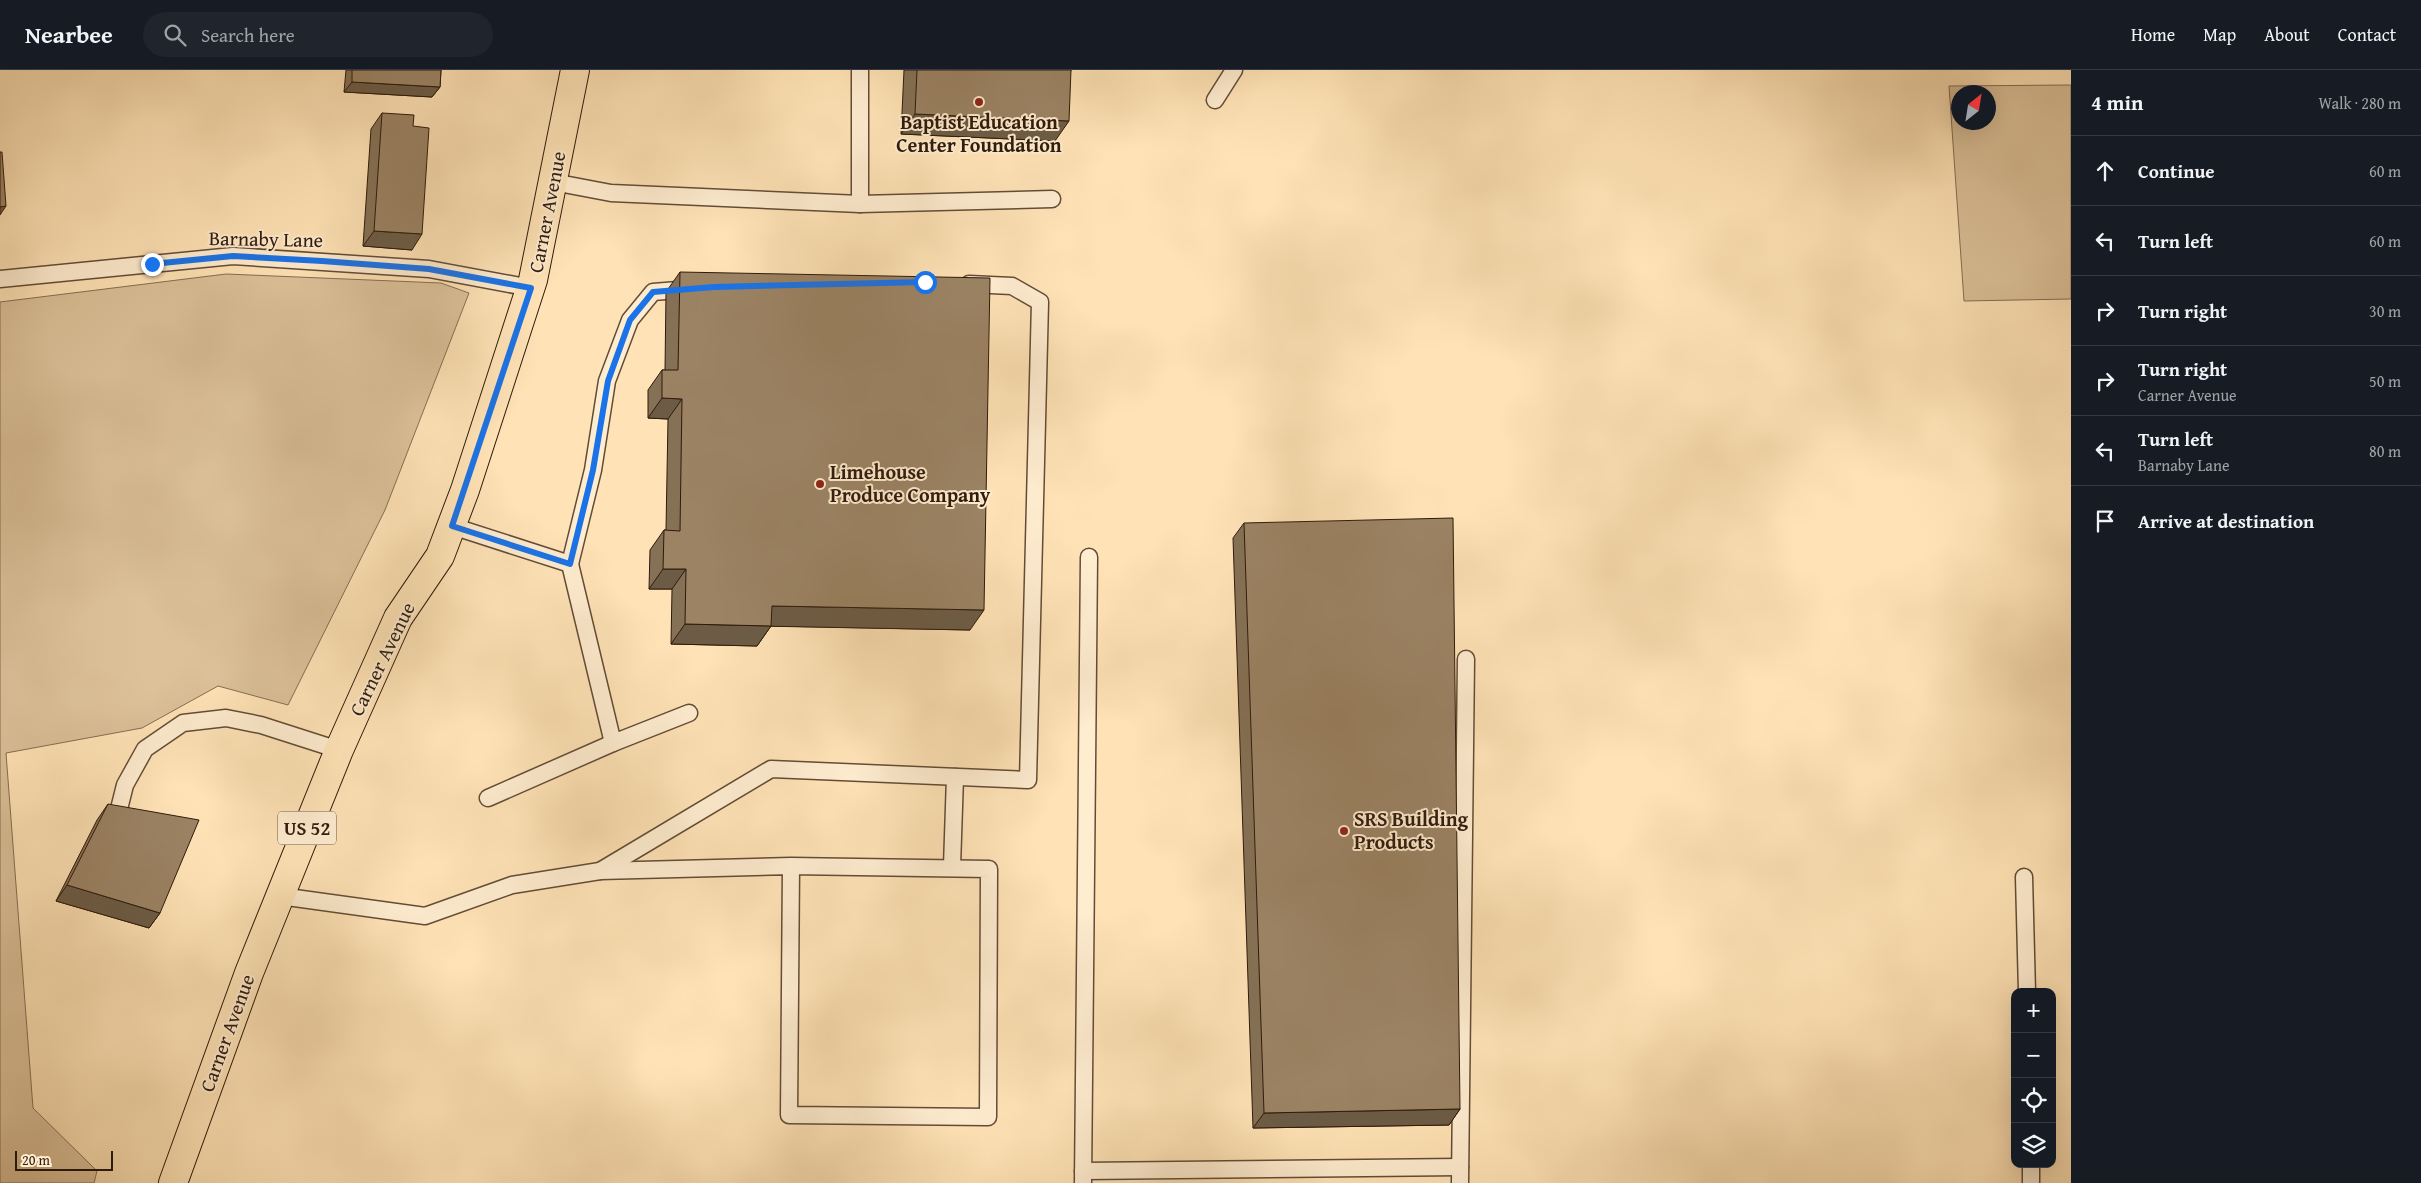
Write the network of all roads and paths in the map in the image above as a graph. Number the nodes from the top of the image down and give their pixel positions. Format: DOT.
graph roads {
  1 [pos="575,70"];
  2 [pos="860,70"];
  3 [pos="1234,70"];
  4 [pos="1215,100"];
  5 [pos="553,182"];
  6 [pos="1052,199"];
  7 [pos="860,204"];
  8 [pos="0,280"];
  9 [pos="954,284"];
  10 [pos="705,287"];
  11 [pos="531,288"];
  12 [pos="452,526"];
  13 [pos="1089,557"];
  14 [pos="570,564"];
  15 [pos="1466,659"];
  16 [pos="689,713"];
  17 [pos="613,743"];
  18 [pos="339,750"];
  19 [pos="956,777"];
  20 [pos="488,798"];
  21 [pos="116,821"];
  22 [pos="790,866"];
  23 [pos="952,866"];
  24 [pos="600,871"];
  25 [pos="2024,877"];
  26 [pos="280,896"];
  27 [pos="2027,988"];
  28 [pos="2031,1168"];
  29 [pos="1460,1175"];
  30 [pos="1083,1177"];
  31 [pos="173,1183"];
  32 [pos="2031,1183"];
  1 -- 5 [label="main road, Carner Avenue / US 52"];
  2 -- 7 [label="lane"];
  3 -- 4 [label="lane"];
  5 -- 7 [label="lane"];
  5 -- 11 [label="main road, Carner Avenue / US 52"];
  6 -- 7 [label="lane"];
  8 -- 11 [label="lane, Barnaby Lane"];
  9 -- 19 [label="lane"];
  10 -- 14 [label="lane"];
  11 -- 12 [label="main road, Carner Avenue / US 52"];
  12 -- 14 [label="lane"];
  12 -- 18 [label="main road, Carner Avenue / US 52"];
  13 -- 30 [label="lane"];
  14 -- 17 [label="lane"];
  15 -- 29 [label="lane"];
  16 -- 17 [label="lane"];
  17 -- 20 [label="lane"];
  18 -- 21 [label="lane"];
  18 -- 26 [label="main road, Carner Avenue / US 52"];
  19 -- 23 [label="lane"];
  19 -- 24 [label="lane"];
  22 -- 23 [label="lane"];
  22 -- 23 [label="lane"];
  22 -- 24 [label="lane"];
  24 -- 26 [label="lane"];
  25 -- 27 [label="lane"];
  26 -- 31 [label="main road, Carner Avenue / US 52"];
  28 -- 32 [label="lane"];
  29 -- 30 [label="lane"];
}
